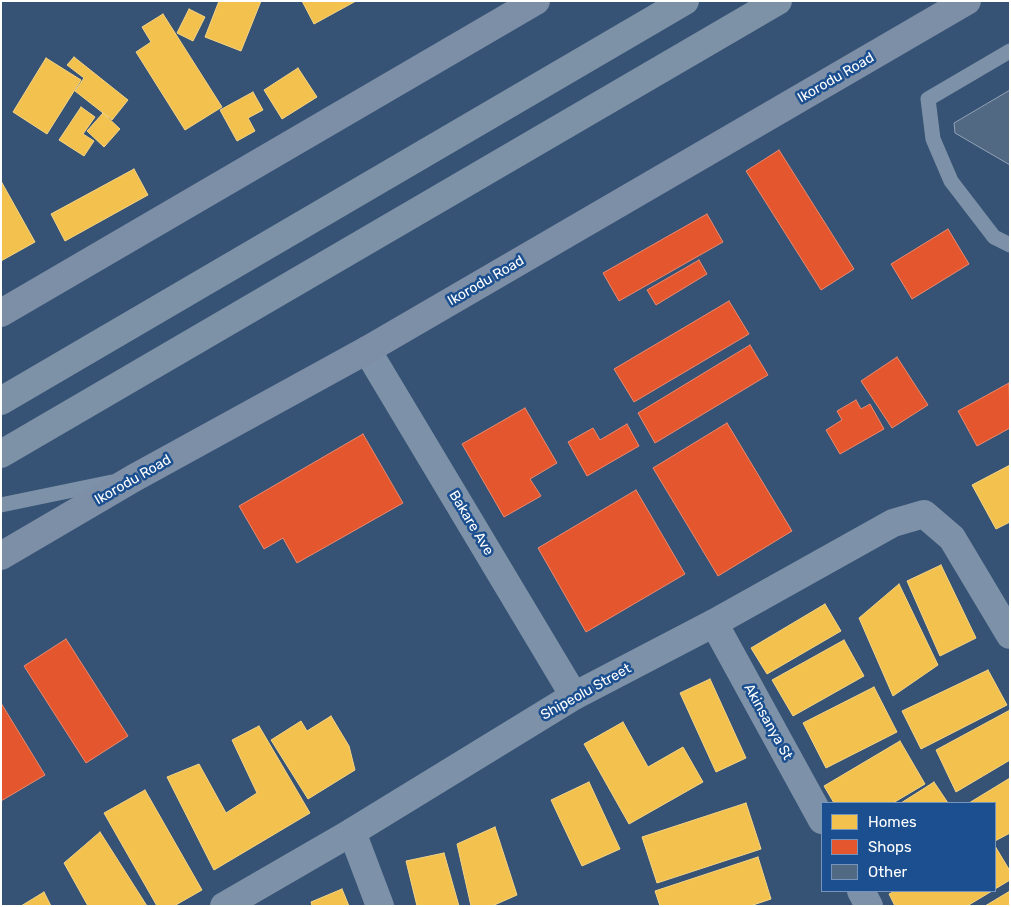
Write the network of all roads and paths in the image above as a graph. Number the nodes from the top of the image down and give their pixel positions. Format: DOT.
graph roads {
  1 [pos="536,1"];
  2 [pos="685,1"];
  3 [pos="778,1"];
  4 [pos="967,1"];
  5 [pos="1010,51"];
  6 [pos="1010,245"];
  7 [pos="1,313"];
  8 [pos="367,350"];
  9 [pos="1,401"];
  10 [pos="1,454"];
  11 [pos="134,478"];
  12 [pos="1,505"];
  13 [pos="1,556"];
  14 [pos="714,623"];
  15 [pos="1010,635"];
  16 [pos="574,696"];
  17 [pos="821,818"];
  18 [pos="352,832"];
  19 [pos="862,892"];
  20 [pos="224,906"];
  21 [pos="380,906"];
  22 [pos="869,906"];
  1 -- 7 [label="main road"];
  2 -- 9 [label="highway"];
  3 -- 10 [label="highway"];
  4 -- 8 [label="main road, Ikorodu Road"];
  5 -- 6 [label="lane"];
  8 -- 11 [label="main road, Ikorodu Road"];
  8 -- 16 [label="street, Bakare Ave"];
  11 -- 12 [label="lane"];
  11 -- 13 [label="main road, Ikorodu Road"];
  14 -- 15 [label="street, Shipeolu Street"];
  14 -- 16 [label="street, Shipeolu Street"];
  14 -- 17 [label="street, Akinsanya St"];
  16 -- 18 [label="street, Shipeolu Street"];
  18 -- 20 [label="street, Shipeolu Street"];
  18 -- 21 [label="street"];
  19 -- 22 [label="street"];
}
